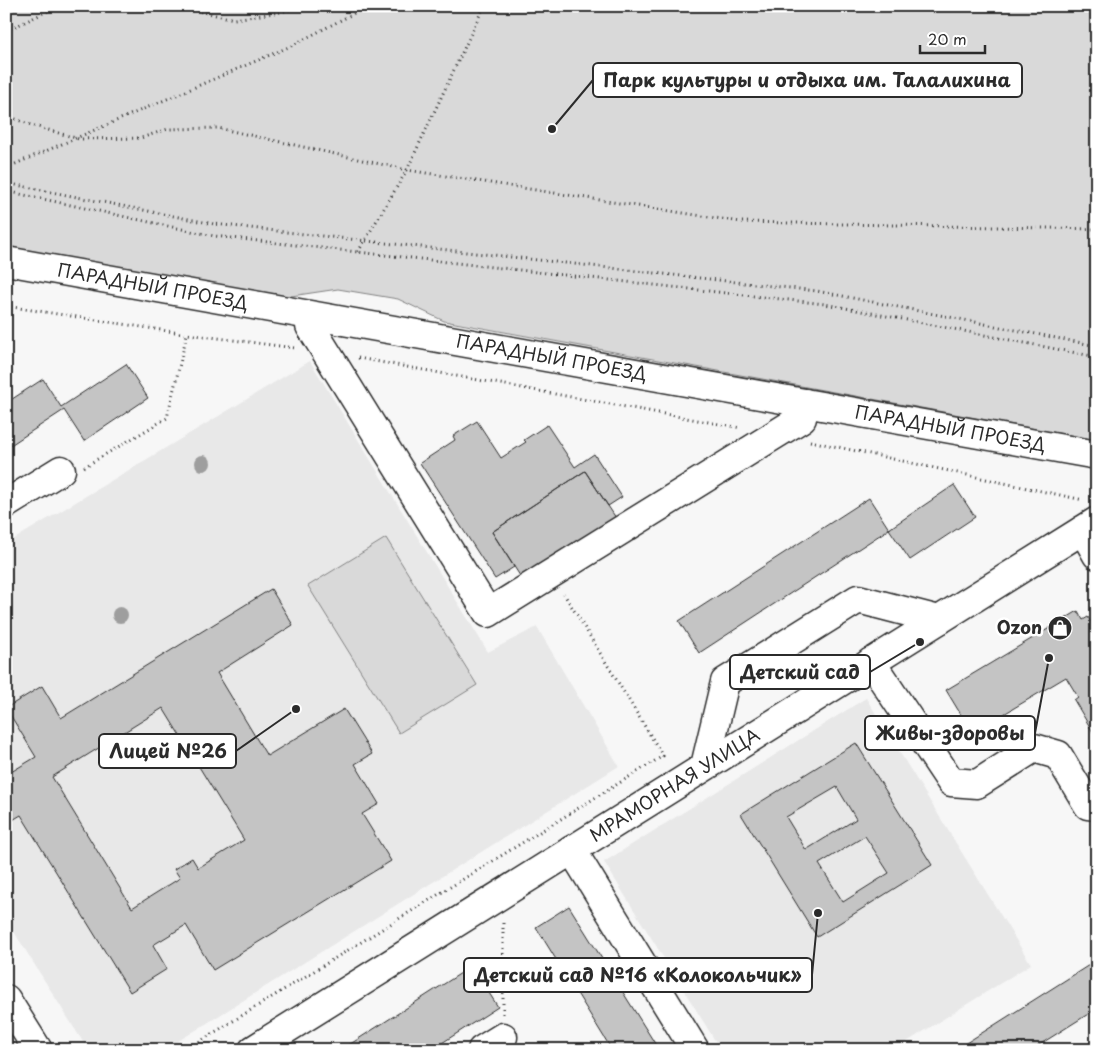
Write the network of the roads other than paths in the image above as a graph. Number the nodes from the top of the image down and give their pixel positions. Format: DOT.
graph roads {
  1 [pos="6,261"];
  2 [pos="312,316"];
  3 [pos="804,403"];
  4 [pos="1097,455"];
  5 [pos="61,470"];
  6 [pos="6,504"];
  7 [pos="1089,517"];
  8 [pos="1097,555"];
  9 [pos="939,620"];
  10 [pos="871,662"];
  11 [pos="705,766"];
  12 [pos="1097,806"];
  13 [pos="572,850"];
  14 [pos="6,999"];
  15 [pos="38,1050"];
  16 [pos="253,1050"];
  17 [pos="695,1050"];
  1 -- 2 [label="street, ПАРАДНЫЙ ПРОЕЗД"];
  2 -- 3 [label="street, ПАРАДНЫЙ ПРОЕЗД"];
  2 -- 3 [label="street"];
  3 -- 4 [label="street, ПАРАДНЫЙ ПРОЕЗД"];
  5 -- 6 [label="street"];
  7 -- 8 [label="street"];
  7 -- 9 [label="street, МРАМОРНАЯ УЛИЦА"];
  9 -- 10 [label="street, МРАМОРНАЯ УЛИЦА"];
  9 -- 11 [label="street"];
  10 -- 11 [label="street, МРАМОРНАЯ УЛИЦА"];
  10 -- 12 [label="street"];
  11 -- 13 [label="street, МРАМОРНАЯ УЛИЦА"];
  13 -- 16 [label="street, МРАМОРНАЯ УЛИЦА"];
  13 -- 17 [label="street"];
  14 -- 15 [label="street"];
}
